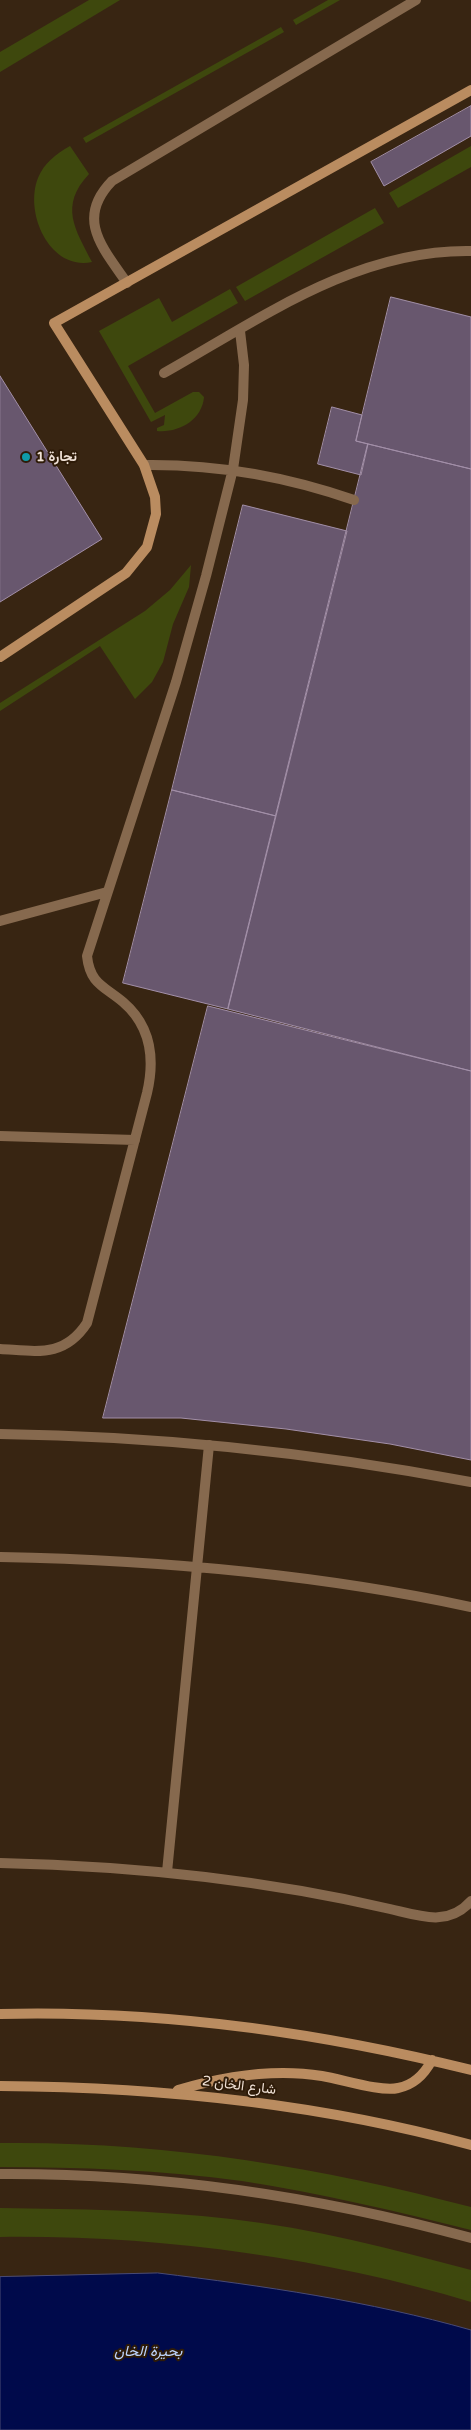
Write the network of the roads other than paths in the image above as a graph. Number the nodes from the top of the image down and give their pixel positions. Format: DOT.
graph roads {
  1 [pos="416,0"];
  2 [pos="471,90"];
  3 [pos="471,251"];
  4 [pos="127,283"];
  5 [pos="240,331"];
  6 [pos="164,374"];
  7 [pos="144,465"];
  8 [pos="232,469"];
  9 [pos="354,500"];
  10 [pos="0,657"];
  11 [pos="107,892"];
  12 [pos="0,921"];
  13 [pos="0,1136"];
  14 [pos="135,1140"];
  15 [pos="0,1349"];
  16 [pos="0,1434"];
  17 [pos="209,1445"];
  18 [pos="471,1482"];
  19 [pos="0,1558"];
  20 [pos="197,1567"];
  21 [pos="471,1607"];
  22 [pos="0,1863"];
  23 [pos="167,1872"];
  24 [pos="471,1902"];
  25 [pos="0,2014"];
  26 [pos="432,2060"];
  27 [pos="471,2070"];
  28 [pos="0,2086"];
  29 [pos="172,2092"];
  30 [pos="471,2145"];
  31 [pos="0,2174"];
  32 [pos="471,2238"];
  1 -- 4 [label="street"];
  2 -- 4 [label="main road"];
  3 -- 5 [label="street"];
  4 -- 7 [label="main road"];
  5 -- 6 [label="street"];
  5 -- 8 [label="street"];
  7 -- 8 [label="street"];
  7 -- 10 [label="main road"];
  8 -- 9 [label="street"];
  8 -- 11 [label="street"];
  11 -- 12 [label="street"];
  11 -- 14 [label="street"];
  13 -- 14 [label="street"];
  14 -- 15 [label="street"];
  16 -- 17 [label="street"];
  17 -- 18 [label="street"];
  17 -- 20 [label="street"];
  19 -- 20 [label="street"];
  20 -- 21 [label="street"];
  20 -- 23 [label="street"];
  22 -- 23 [label="street"];
  23 -- 24 [label="street"];
  25 -- 26 [label="main road"];
  26 -- 27 [label="main road"];
  26 -- 29 [label="main road"];
  28 -- 29 [label="main road, شارع الخان 2"];
  29 -- 30 [label="main road, شارع الخان 2"];
  31 -- 32 [label="street"];
}
